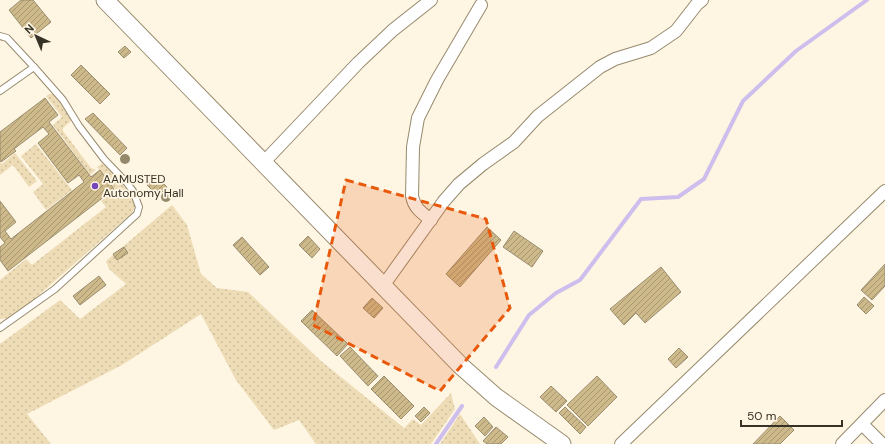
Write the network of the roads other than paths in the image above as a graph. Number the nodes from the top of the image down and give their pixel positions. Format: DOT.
graph roads {
  1 [pos="105,0"];
  2 [pos="431,0"];
  3 [pos="702,0"];
  4 [pos="481,5"];
  5 [pos="0,36"];
  6 [pos="34,67"];
  7 [pos="0,91"];
  8 [pos="264,162"];
  9 [pos="885,191"];
  10 [pos="431,220"];
  11 [pos="383,286"];
  12 [pos="0,328"];
  13 [pos="885,400"];
  14 [pos="862,424"];
  15 [pos="562,444"];
  16 [pos="621,444"];
  17 [pos="842,444"];
  18 [pos="882,444"];
  1 -- 8 [label="street"];
  2 -- 8 [label="street"];
  3 -- 10 [label="street"];
  4 -- 10 [label="street"];
  5 -- 6 [label="lane"];
  6 -- 7 [label="lane"];
  6 -- 12 [label="lane"];
  8 -- 11 [label="street"];
  9 -- 16 [label="street"];
  10 -- 11 [label="street"];
  11 -- 15 [label="street"];
  13 -- 14 [label="street"];
  14 -- 17 [label="street"];
  14 -- 18 [label="street"];
}
